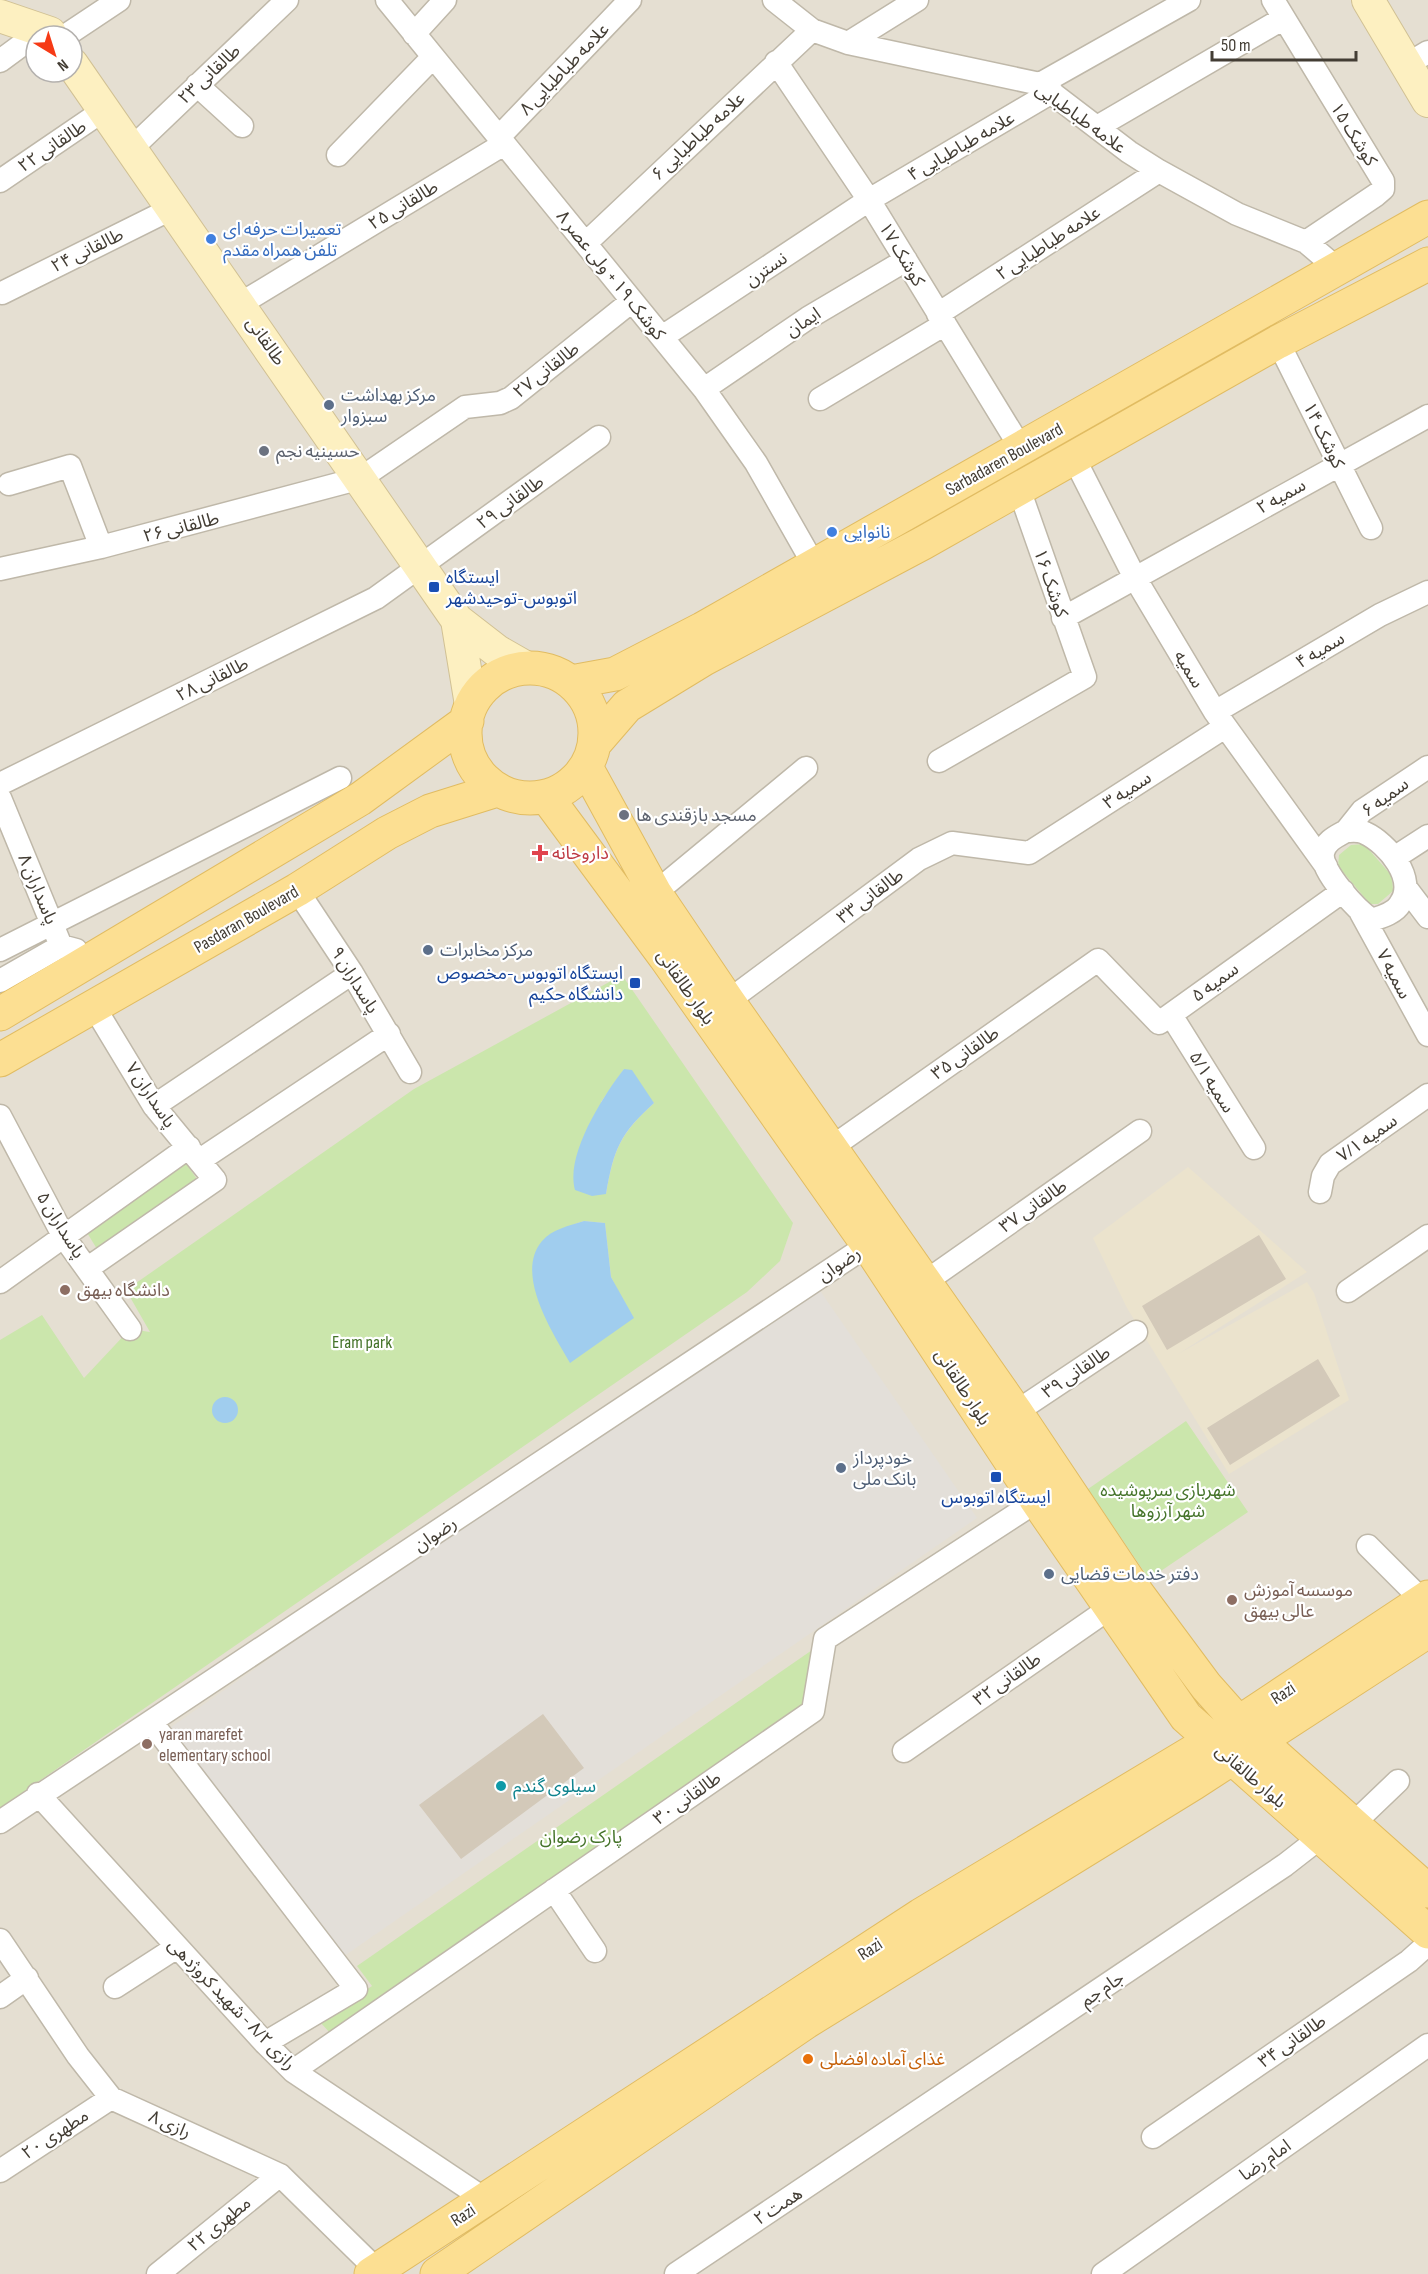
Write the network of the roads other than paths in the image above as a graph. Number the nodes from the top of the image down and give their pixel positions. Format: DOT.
graph roads {
  1 [pos="27,0"];
  2 [pos="119,0"];
  3 [pos="287,0"];
  4 [pos="387,0"];
  5 [pos="445,0"];
  6 [pos="630,0"];
  7 [pos="774,0"];
  8 [pos="917,0"];
  9 [pos="1189,0"];
  10 [pos="1368,0"];
  11 [pos="1278,9"];
  12 [pos="0,16"];
  13 [pos="24,24"];
  14 [pos="45,24"];
  15 [pos="72,24"];
  16 [pos="812,30"];
  17 [pos="414,34"];
  18 [pos="848,43"];
  19 [pos="24,49"];
  20 [pos="433,57"];
  21 [pos="1418,58"];
  22 [pos="0,61"];
  23 [pos="776,63"];
  24 [pos="84,81"];
  25 [pos="197,85"];
  26 [pos="1046,88"];
  27 [pos="1428,101"];
  28 [pos="104,110"];
  29 [pos="242,126"];
  30 [pos="1097,127"];
  31 [pos="502,141"];
  32 [pos="131,149"];
  33 [pos="338,155"];
  34 [pos="1159,171"];
  35 [pos="0,181"];
  36 [pos="869,200"];
  37 [pos="173,208"];
  38 [pos="1428,217"];
  39 [pos="1306,242"];
  40 [pos="586,243"];
  41 [pos="906,260"];
  42 [pos="1428,264"];
  43 [pos="1339,270"];
  44 [pos="2,292"];
  45 [pos="632,301"];
  46 [pos="240,304"];
  47 [pos="942,319"];
  48 [pos="662,337"];
  49 [pos="1278,342"];
  50 [pos="704,389"];
  51 [pos="820,399"];
  52 [pos="1428,416"];
  53 [pos="599,437"];
  54 [pos="1022,450"];
  55 [pos="1074,458"];
  56 [pos="1339,464"];
  57 [pos="361,478"];
  58 [pos="9,483"];
  59 [pos="1019,489"];
  60 [pos="908,513"];
  61 [pos="1371,528"];
  62 [pos="923,543"];
  63 [pos="101,547"];
  64 [pos="814,565"];
  65 [pos="420,568"];
  66 [pos="0,569"];
  67 [pos="1135,578"];
  68 [pos="1428,592"];
  69 [pos="1063,618"];
  70 [pos="457,620"];
  71 [pos="525,668"];
  72 [pos="571,682"];
  73 [pos="469,713"];
  74 [pos="1220,720"];
  75 [pos="590,755"];
  76 [pos="939,761"];
  77 [pos="1428,767"];
  78 [pos="806,768"];
  79 [pos="339,778"];
  80 [pos="0,783"];
  81 [pos="497,790"];
  82 [pos="546,796"];
  83 [pos="0,798"];
  84 [pos="1346,831"];
  85 [pos="1428,836"];
  86 [pos="1029,853"];
  87 [pos="1394,858"];
  88 [pos="1326,866"];
  89 [pos="1406,888"];
  90 [pos="297,890"];
  91 [pos="1343,891"];
  92 [pos="655,893"];
  93 [pos="1361,913"];
  94 [pos="1428,917"];
  95 [pos="52,924"];
  96 [pos="61,946"];
  97 [pos="0,950"];
  98 [pos="99,957"];
  99 [pos="352,973"];
  100 [pos="0,981"];
  101 [pos="728,1001"];
  102 [pos="93,1005"];
  103 [pos="0,1014"];
  104 [pos="1171,1015"];
  105 [pos="1426,1030"];
  106 [pos="389,1034"];
  107 [pos="0,1060"];
  108 [pos="410,1072"];
  109 [pos="1428,1095"];
  110 [pos="154,1106"];
  111 [pos="0,1116"];
  112 [pos="1140,1131"];
  113 [pos="832,1147"];
  114 [pos="1254,1148"];
  115 [pos="194,1153"];
  116 [pos="1320,1192"];
  117 [pos="1428,1236"];
  118 [pos="64,1237"];
  119 [pos="868,1245"];
  120 [pos="88,1268"];
  121 [pos="0,1282"];
  122 [pos="925,1282"];
  123 [pos="1348,1290"];
  124 [pos="130,1329"];
  125 [pos="1136,1332"];
  126 [pos="1016,1412"];
  127 [pos="1038,1501"];
  128 [pos="1368,1546"];
  129 [pos="1110,1608"];
  130 [pos="1426,1610"];
  131 [pos="152,1723"];
  132 [pos="1250,1731"];
  133 [pos="1221,1750"];
  134 [pos="904,1751"];
  135 [pos="1398,1781"];
  136 [pos="38,1794"];
  137 [pos="0,1822"];
  138 [pos="1352,1825"];
  139 [pos="1321,1837"];
  140 [pos="554,1890"];
  141 [pos="1428,1891"];
  142 [pos="1428,1932"];
  143 [pos="0,1940"];
  144 [pos="1428,1944"];
  145 [pos="177,1947"];
  146 [pos="595,1951"];
  147 [pos="27,1978"];
  148 [pos="115,1987"];
  149 [pos="0,1997"];
  150 [pos="799,2011"];
  151 [pos="265,2043"];
  152 [pos="1428,2045"];
  153 [pos="293,2070"];
  154 [pos="111,2098"];
  155 [pos="1153,2137"];
  156 [pos="881,2138"];
  157 [pos="0,2171"];
  158 [pos="280,2175"];
  159 [pos="486,2200"];
  160 [pos="374,2272"];
  161 [pos="158,2274"];
  162 [pos="436,2274"];
  163 [pos="676,2274"];
  164 [pos="1102,2274"];
  1 -- 14 [label="main road"];
  2 -- 15 [label="street"];
  3 -- 25 [label="street, طالقانی ۲۳"];
  4 -- 17 [label="street, کوشک ۱۹ + ولی عصر ۸"];
  5 -- 17 [label="street"];
  6 -- 31 [label="street, علامه طباطبایی ۸"];
  7 -- 16 [label="street, علامه طباطبایی"];
  8 -- 18 [label="street"];
  9 -- 26 [label="street, علامه طباطبایی ۴"];
  10 -- 21 [label="main road"];
  11 -- 30 [label="street"];
  11 -- 39 [label="street, کوشک ۱۵"];
  12 -- 13 [label="main road"];
  16 -- 18 [label="street, علامه طباطبایی"];
  16 -- 23 [label="street, علامه طباطبایی ۶"];
  17 -- 20 [label="street, کوشک ۱۹ + ولی عصر ۸"];
  18 -- 26 [label="street, علامه طباطبایی"];
  19 -- 22 [label="street"];
  20 -- 31 [label="street, کوشک ۱۹ + ولی عصر ۸"];
  20 -- 33 [label="street"];
  21 -- 27 [label="main road"];
  23 -- 36 [label="street, کوشک ۱۷"];
  23 -- 40 [label="street, علامه طباطبایی ۶"];
  24 -- 28 [label="main road, طالقانی"];
  25 -- 29 [label="street"];
  25 -- 32 [label="street, طالقانی ۲۳"];
  26 -- 30 [label="street, علامه طباطبایی"];
  26 -- 36 [label="street, علامه طباطبایی ۴"];
  28 -- 32 [label="main road, طالقانی"];
  28 -- 35 [label="street, طالقانی ۲۲"];
  30 -- 34 [label="street, علامه طباطبایی"];
  31 -- 40 [label="street, کوشک ۱۹ + ولی عصر ۸"];
  31 -- 46 [label="street, طالقانی ۲۵"];
  32 -- 37 [label="main road, طالقانی"];
  34 -- 39 [label="street, علامه طباطبایی"];
  34 -- 47 [label="street, علامه طباطبایی ۲"];
  36 -- 41 [label="street, کوشک ۱۷"];
  36 -- 48 [label="street, نسترن"];
  37 -- 44 [label="street, طالقانی ۲۴"];
  37 -- 46 [label="main road, طالقانی"];
  38 -- 43 [label="main road, Sarbadaren Boulevard"];
  39 -- 43 [label="street, علامه طباطبایی"];
  40 -- 45 [label="street, کوشک ۱۹ + ولی عصر ۸"];
  41 -- 47 [label="street, کوشک ۱۷"];
  41 -- 50 [label="street, ایمان"];
  42 -- 49 [label="main road, Sarbadaren Boulevard"];
  43 -- 54 [label="main road, Sarbadaren Boulevard"];
  45 -- 48 [label="street, کوشک ۱۹ + ولی عصر ۸"];
  45 -- 57 [label="street, طالقانی ۲۷"];
  46 -- 57 [label="main road, طالقانی"];
  47 -- 51 [label="street, علامه طباطبایی ۲"];
  47 -- 54 [label="street, کوشک ۱۷"];
  48 -- 50 [label="street, کوشک ۱۹ + ولی عصر ۸"];
  49 -- 55 [label="main road, Sarbadaren Boulevard"];
  49 -- 56 [label="street, کوشک ۱۴"];
  50 -- 64 [label="street, کوشک ۱۹ + ولی عصر ۸"];
  52 -- 56 [label="street, سمیه ۲"];
  53 -- 65 [label="street, طالقانی ۲۹"];
  54 -- 60 [label="main road, Sarbadaren Boulevard"];
  55 -- 59 [label="main road, Sarbadaren Boulevard"];
  55 -- 67 [label="street, سمیه"];
  56 -- 61 [label="street, کوشک ۱۴"];
  56 -- 67 [label="street, سمیه ۲"];
  57 -- 63 [label="street, طالقانی ۲۶"];
  57 -- 65 [label="main road, طالقانی"];
  58 -- 63 [label="street"];
  59 -- 62 [label="main road, Sarbadaren Boulevard"];
  59 -- 69 [label="street, کوشک ۱۶"];
  60 -- 62 [label="main road"];
  60 -- 64 [label="main road, Sarbadaren Boulevard"];
  62 -- 75 [label="main road, Sarbadaren Boulevard"];
  63 -- 66 [label="street, طالقانی ۲۶"];
  64 -- 72 [label="main road, Sarbadaren Boulevard"];
  65 -- 70 [label="main road, طالقانی"];
  65 -- 80 [label="street, طالقانی ۲۸"];
  67 -- 69 [label="street, سمیه ۲"];
  67 -- 74 [label="street, سمیه"];
  68 -- 74 [label="street, سمیه ۴"];
  69 -- 76 [label="street, کوشک ۱۶"];
  70 -- 71 [label="main road"];
  70 -- 73 [label="main road"];
  71 -- 72 [label="main road"];
  71 -- 73 [label="main road"];
  72 -- 75 [label="main road"];
  73 -- 81 [label="main road"];
  73 -- 98 [label="main road"];
  74 -- 86 [label="street, سمیه ۳"];
  74 -- 88 [label="street, سمیه"];
  75 -- 82 [label="main road"];
  75 -- 92 [label="main road, بلوار طالقانی"];
  77 -- 84 [label="street, سمیه ۶"];
  78 -- 92 [label="street"];
  79 -- 95 [label="street"];
  81 -- 82 [label="main road"];
  81 -- 90 [label="main road, Pasdaran Boulevard"];
  82 -- 119 [label="main road, بلوار طالقانی"];
  83 -- 95 [label="street, پاسداران ۸"];
  84 -- 87 [label="street"];
  84 -- 88 [label="street"];
  85 -- 87 [label="street"];
  86 -- 101 [label="street, طالقانی ۳۳"];
  87 -- 89 [label="street"];
  88 -- 91 [label="street"];
  89 -- 93 [label="street"];
  89 -- 94 [label="street"];
  90 -- 99 [label="street, پاسداران ۹"];
  90 -- 102 [label="main road, Pasdaran Boulevard"];
  91 -- 93 [label="street"];
  91 -- 104 [label="street, سمیه ۵"];
  92 -- 101 [label="main road, بلوار طالقانی"];
  93 -- 105 [label="street, سمیه ۷"];
  95 -- 96 [label="street, پاسداران ۸"];
  95 -- 97 [label="street"];
  96 -- 98 [label="street"];
  96 -- 100 [label="street"];
  98 -- 103 [label="main road"];
  99 -- 106 [label="street, پاسداران ۹"];
  99 -- 110 [label="street"];
  101 -- 113 [label="main road, بلوار طالقانی"];
  102 -- 107 [label="main road, Pasdaran Boulevard"];
  102 -- 110 [label="street, پاسداران ۷"];
  104 -- 113 [label="street, طالقانی ۳۵"];
  104 -- 114 [label="street, سمیه ۵/۱"];
  106 -- 108 [label="street, پاسداران ۹"];
  106 -- 115 [label="street"];
  109 -- 116 [label="street, سمیه ۷/۱"];
  110 -- 115 [label="street, پاسداران ۷"];
  111 -- 118 [label="street, پاسداران ۵"];
  112 -- 122 [label="street, طالقانی ۳۷"];
  113 -- 122 [label="main road, بلوار طالقانی"];
  115 -- 118 [label="street"];
  115 -- 120 [label="street, پاسداران ۷"];
  117 -- 123 [label="street"];
  118 -- 120 [label="street, پاسداران ۵"];
  118 -- 121 [label="street"];
  119 -- 127 [label="main road, بلوار طالقانی"];
  119 -- 131 [label="street, رضوان"];
  120 -- 124 [label="street, پاسداران ۵"];
  122 -- 126 [label="main road, بلوار طالقانی"];
  125 -- 126 [label="street, طالقانی ۳۹"];
  126 -- 132 [label="main road, بلوار طالقانی"];
  127 -- 129 [label="main road, بلوار طالقانی"];
  127 -- 140 [label="street, طالقانی ۳۰"];
  128 -- 130 [label="street"];
  129 -- 133 [label="main road, بلوار طالقانی"];
  129 -- 134 [label="street, طالقانی ۳۲"];
  130 -- 132 [label="main road, Razi"];
  131 -- 136 [label="street, رضوان"];
  131 -- 151 [label="street"];
  132 -- 133 [label="main road, Razi"];
  132 -- 138 [label="main road, بلوار طالقانی"];
  133 -- 139 [label="main road, بلوار طالقانی"];
  133 -- 150 [label="main road, Razi"];
  135 -- 138 [label="street"];
  136 -- 137 [label="street, رضوان"];
  136 -- 145 [label="street, رازی ۸/۲ - شهید کروژدهی"];
  138 -- 141 [label="main road, بلوار طالقانی"];
  139 -- 142 [label="main road, بلوار طالقانی"];
  139 -- 156 [label="street, جام جم"];
  140 -- 146 [label="street"];
  140 -- 153 [label="street, طالقانی ۳۰"];
  143 -- 147 [label="street, رازی ۸"];
  144 -- 155 [label="street, طالقانی ۳۴"];
  145 -- 148 [label="street"];
  145 -- 151 [label="street, رازی ۸/۲ - شهید کروژدهی"];
  147 -- 149 [label="street"];
  147 -- 154 [label="street, رازی ۸"];
  150 -- 159 [label="main road, Razi"];
  150 -- 162 [label="main road, Razi"];
  151 -- 153 [label="street, رازی ۸/۲ - شهید کروژدهی"];
  152 -- 164 [label="street, امام رضا"];
  153 -- 159 [label="street, رازی ۸/۲ - شهید کروژدهی"];
  154 -- 157 [label="street, مطهری ۲۰"];
  154 -- 158 [label="street, رازی ۸"];
  156 -- 163 [label="street, همت ۲"];
  158 -- 160 [label="street, رازی ۸"];
  158 -- 161 [label="street, مطهری ۲۲"];
  159 -- 160 [label="main road, Razi"];
}
